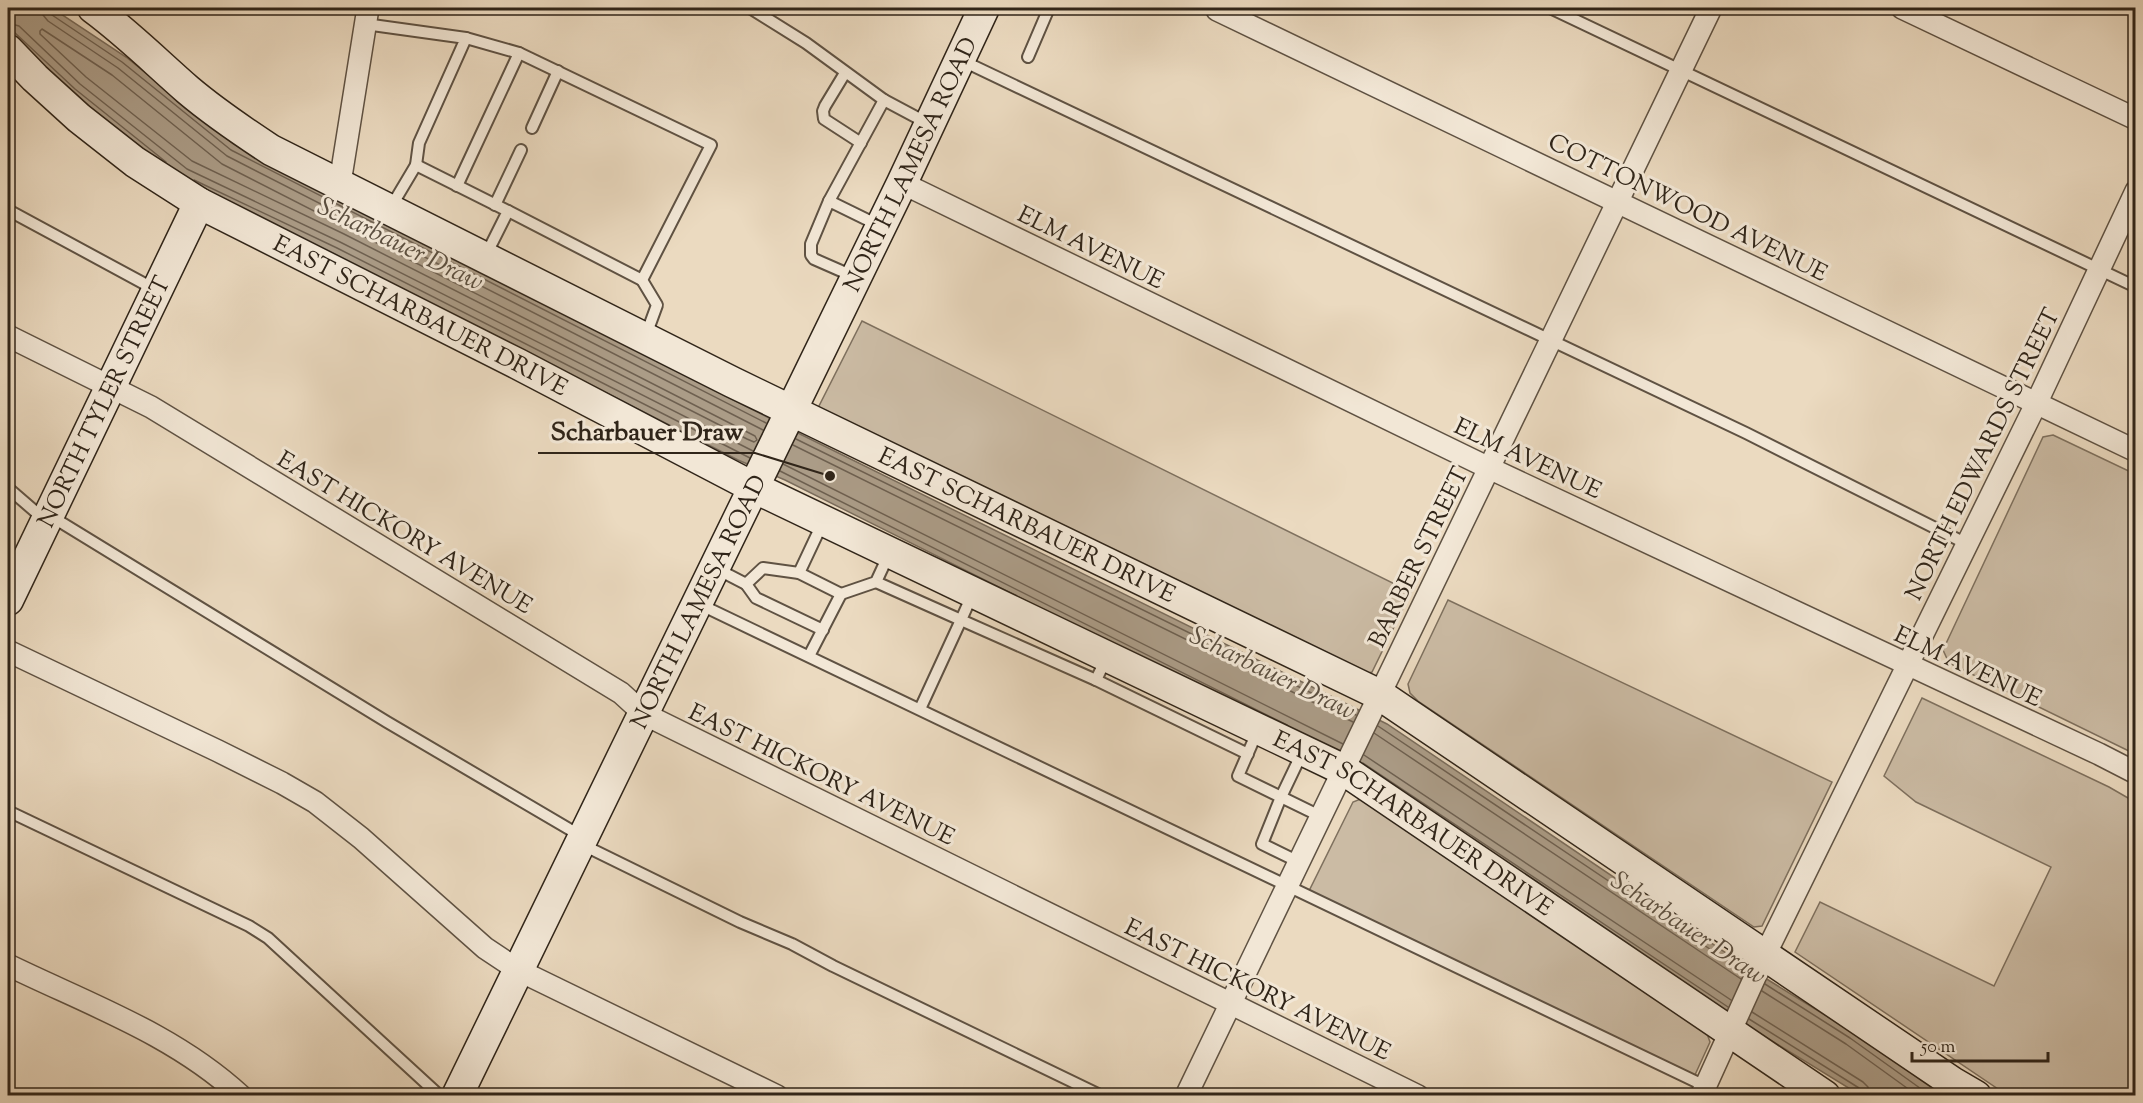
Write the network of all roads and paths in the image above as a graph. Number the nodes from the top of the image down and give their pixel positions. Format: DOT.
graph roads {
  1 [pos="93,8"];
  2 [pos="750,8"];
  3 [pos="1049,8"];
  4 [pos="1550,8"];
  5 [pos="1711,8"];
  6 [pos="1902,8"];
  7 [pos="1215,9"];
  8 [pos="979,10"];
  9 [pos="367,16"];
  10 [pos="466,38"];
  11 [pos="8,50"];
  12 [pos="519,53"];
  13 [pos="1028,57"];
  14 [pos="960,59"];
  15 [pos="1681,69"];
  16 [pos="558,71"];
  17 [pos="845,73"];
  18 [pos="884,100"];
  19 [pos="2136,119"];
  20 [pos="929,124"];
  21 [pos="532,128"];
  22 [pos="861,143"];
  23 [pos="521,150"];
  24 [pos="416,165"];
  25 [pos="340,183"];
  26 [pos="902,183"];
  27 [pos="457,186"];
  28 [pos="2136,190"];
  29 [pos="829,201"];
  30 [pos="1617,201"];
  31 [pos="199,203"];
  32 [pos="495,205"];
  33 [pos="8,210"];
  34 [pos="390,210"];
  35 [pos="508,211"];
  36 [pos="880,226"];
  37 [pos="484,258"];
  38 [pos="2099,269"];
  39 [pos="855,278"];
  40 [pos="642,280"];
  41 [pos="2136,287"];
  42 [pos="156,290"];
  43 [pos="8,336"];
  44 [pos="644,338"];
  45 [pos="1551,340"];
  46 [pos="110,386"];
  47 [pos="2036,404"];
  48 [pos="789,413"];
  49 [pos="2136,452"];
  50 [pos="1489,468"];
  51 [pos="756,481"];
  52 [pos="8,488"];
  53 [pos="47,518"];
  54 [pos="824,521"];
  55 [pos="1967,544"];
  56 [pos="889,553"];
  57 [pos="714,567"];
  58 [pos="799,573"];
  59 [pos="876,582"];
  60 [pos="746,584"];
  61 [pos="973,593"];
  62 [pos="841,594"];
  63 [pos="8,600"];
  64 [pos="696,603"];
  65 [pos="961,620"];
  66 [pos="823,630"];
  67 [pos="8,651"];
  68 [pos="809,656"];
  69 [pos="1907,665"];
  70 [pos="1102,669"];
  71 [pos="1380,695"];
  72 [pos="920,709"];
  73 [pos="644,714"];
  74 [pos="1253,742"];
  75 [pos="1303,750"];
  76 [pos="1344,770"];
  77 [pos="2136,773"];
  78 [pos="1281,797"];
  79 [pos="8,811"];
  80 [pos="1322,817"];
  81 [pos="582,840"];
  82 [pos="1299,862"];
  83 [pos="1287,886"];
  84 [pos="1765,955"];
  85 [pos="8,965"];
  86 [pos="518,969"];
  87 [pos="1230,1004"];
  88 [pos="1730,1032"];
  89 [pos="1703,1091"];
  90 [pos="241,1095"];
  91 [pos="440,1095"];
  92 [pos="458,1095"];
  93 [pos="777,1095"];
  94 [pos="1102,1095"];
  95 [pos="1186,1095"];
  96 [pos="1418,1095"];
  97 [pos="1825,1095"];
  98 [pos="1976,1095"];
  1 -- 25 [label="main road, EAST SCHARBAUER DRIVE"];
  2 -- 17 [label="lane"];
  3 -- 13 [label="lane"];
  4 -- 15 [label="lane"];
  5 -- 15 [label="street, BARBER STREET"];
  6 -- 19 [label="street"];
  7 -- 30 [label="street, COTTONWOOD AVENUE"];
  8 -- 14 [label="main road, NORTH LAMESA ROAD"];
  9 -- 10 [label="lane"];
  9 -- 25 [label="street"];
  10 -- 12 [label="lane"];
  10 -- 24 [label="lane"];
  11 -- 31 [label="main road, EAST SCHARBAUER DRIVE"];
  12 -- 16 [label="lane"];
  12 -- 27 [label="lane"];
  14 -- 20 [label="main road, NORTH LAMESA ROAD"];
  14 -- 45 [label="lane"];
  15 -- 30 [label="street, BARBER STREET"];
  15 -- 38 [label="lane"];
  16 -- 21 [label="lane"];
  16 -- 40 [label="lane"];
  17 -- 18 [label="lane"];
  17 -- 22 [label="lane"];
  18 -- 20 [label="lane"];
  18 -- 22 [label="lane"];
  20 -- 26 [label="main road, NORTH LAMESA ROAD"];
  22 -- 29 [label="lane"];
  23 -- 32 [label="lane"];
  24 -- 27 [label="lane"];
  24 -- 34 [label="lane"];
  25 -- 34 [label="main road, EAST SCHARBAUER DRIVE"];
  26 -- 36 [label="main road, NORTH LAMESA ROAD"];
  26 -- 50 [label="street, ELM AVENUE"];
  27 -- 32 [label="lane"];
  28 -- 38 [label="street, NORTH EDWARDS STREET"];
  29 -- 36 [label="lane"];
  29 -- 39 [label="lane"];
  30 -- 45 [label="street, BARBER STREET"];
  30 -- 47 [label="street, COTTONWOOD AVENUE"];
  31 -- 42 [label="main road, NORTH TYLER STREET"];
  31 -- 51 [label="main road, EAST SCHARBAUER DRIVE"];
  32 -- 35 [label="lane"];
  33 -- 42 [label="lane"];
  34 -- 37 [label="main road, EAST SCHARBAUER DRIVE"];
  35 -- 37 [label="lane"];
  35 -- 40 [label="lane"];
  36 -- 39 [label="main road, NORTH LAMESA ROAD"];
  37 -- 44 [label="main road, EAST SCHARBAUER DRIVE"];
  38 -- 41 [label="lane"];
  38 -- 47 [label="street, NORTH EDWARDS STREET"];
  39 -- 48 [label="main road, NORTH LAMESA ROAD"];
  40 -- 44 [label="lane"];
  42 -- 46 [label="main road, NORTH TYLER STREET"];
  43 -- 46 [label="street, EAST HICKORY AVENUE"];
  44 -- 48 [label="main road, EAST SCHARBAUER DRIVE"];
  45 -- 50 [label="street, BARBER STREET"];
  45 -- 55 [label="lane"];
  46 -- 53 [label="main road, NORTH TYLER STREET"];
  46 -- 73 [label="street, EAST HICKORY AVENUE"];
  47 -- 49 [label="street, COTTONWOOD AVENUE"];
  47 -- 55 [label="street, NORTH EDWARDS STREET"];
  48 -- 51 [label="main road, NORTH LAMESA ROAD"];
  48 -- 71 [label="main road, EAST SCHARBAUER DRIVE"];
  50 -- 69 [label="street, ELM AVENUE"];
  50 -- 71 [label="street, BARBER STREET"];
  51 -- 54 [label="main road, EAST SCHARBAUER DRIVE"];
  51 -- 57 [label="main road, NORTH LAMESA ROAD"];
  52 -- 53 [label="lane"];
  53 -- 63 [label="main road, NORTH TYLER STREET"];
  53 -- 81 [label="lane"];
  54 -- 56 [label="main road, EAST SCHARBAUER DRIVE"];
  54 -- 58 [label="lane"];
  55 -- 69 [label="street, NORTH EDWARDS STREET"];
  56 -- 59 [label="lane"];
  56 -- 61 [label="main road, EAST SCHARBAUER DRIVE"];
  57 -- 60 [label="lane"];
  57 -- 64 [label="main road, NORTH LAMESA ROAD"];
  58 -- 60 [label="lane"];
  58 -- 62 [label="lane"];
  59 -- 62 [label="lane"];
  59 -- 65 [label="lane"];
  60 -- 66 [label="lane"];
  61 -- 65 [label="lane"];
  61 -- 70 [label="main road, EAST SCHARBAUER DRIVE"];
  62 -- 66 [label="lane"];
  64 -- 68 [label="lane"];
  64 -- 73 [label="main road, NORTH LAMESA ROAD"];
  65 -- 70 [label="lane"];
  65 -- 72 [label="lane"];
  66 -- 68 [label="lane"];
  67 -- 86 [label="street"];
  68 -- 72 [label="lane"];
  69 -- 77 [label="street, ELM AVENUE"];
  69 -- 84 [label="street, NORTH EDWARDS STREET"];
  70 -- 74 [label="main road, EAST SCHARBAUER DRIVE"];
  71 -- 76 [label="street, BARBER STREET"];
  71 -- 84 [label="main road, EAST SCHARBAUER DRIVE"];
  72 -- 83 [label="lane"];
  73 -- 81 [label="main road, NORTH LAMESA ROAD"];
  73 -- 87 [label="street, EAST HICKORY AVENUE"];
  74 -- 75 [label="main road, EAST SCHARBAUER DRIVE"];
  74 -- 78 [label="lane"];
  75 -- 76 [label="main road, EAST SCHARBAUER DRIVE"];
  75 -- 78 [label="lane"];
  76 -- 80 [label="street, BARBER STREET"];
  76 -- 88 [label="main road, EAST SCHARBAUER DRIVE"];
  78 -- 80 [label="lane"];
  78 -- 82 [label="lane"];
  79 -- 91 [label="lane"];
  80 -- 82 [label="street, BARBER STREET"];
  81 -- 86 [label="main road, NORTH LAMESA ROAD"];
  81 -- 94 [label="lane"];
  82 -- 83 [label="street, BARBER STREET"];
  83 -- 87 [label="street, BARBER STREET"];
  83 -- 89 [label="lane"];
  84 -- 88 [label="street, NORTH EDWARDS STREET"];
  84 -- 98 [label="main road, EAST SCHARBAUER DRIVE"];
  85 -- 90 [label="street"];
  86 -- 92 [label="main road, NORTH LAMESA ROAD"];
  86 -- 93 [label="street"];
  87 -- 95 [label="street, BARBER STREET"];
  87 -- 96 [label="street, EAST HICKORY AVENUE"];
  88 -- 89 [label="street, NORTH EDWARDS STREET"];
  88 -- 97 [label="main road, EAST SCHARBAUER DRIVE"];
}
